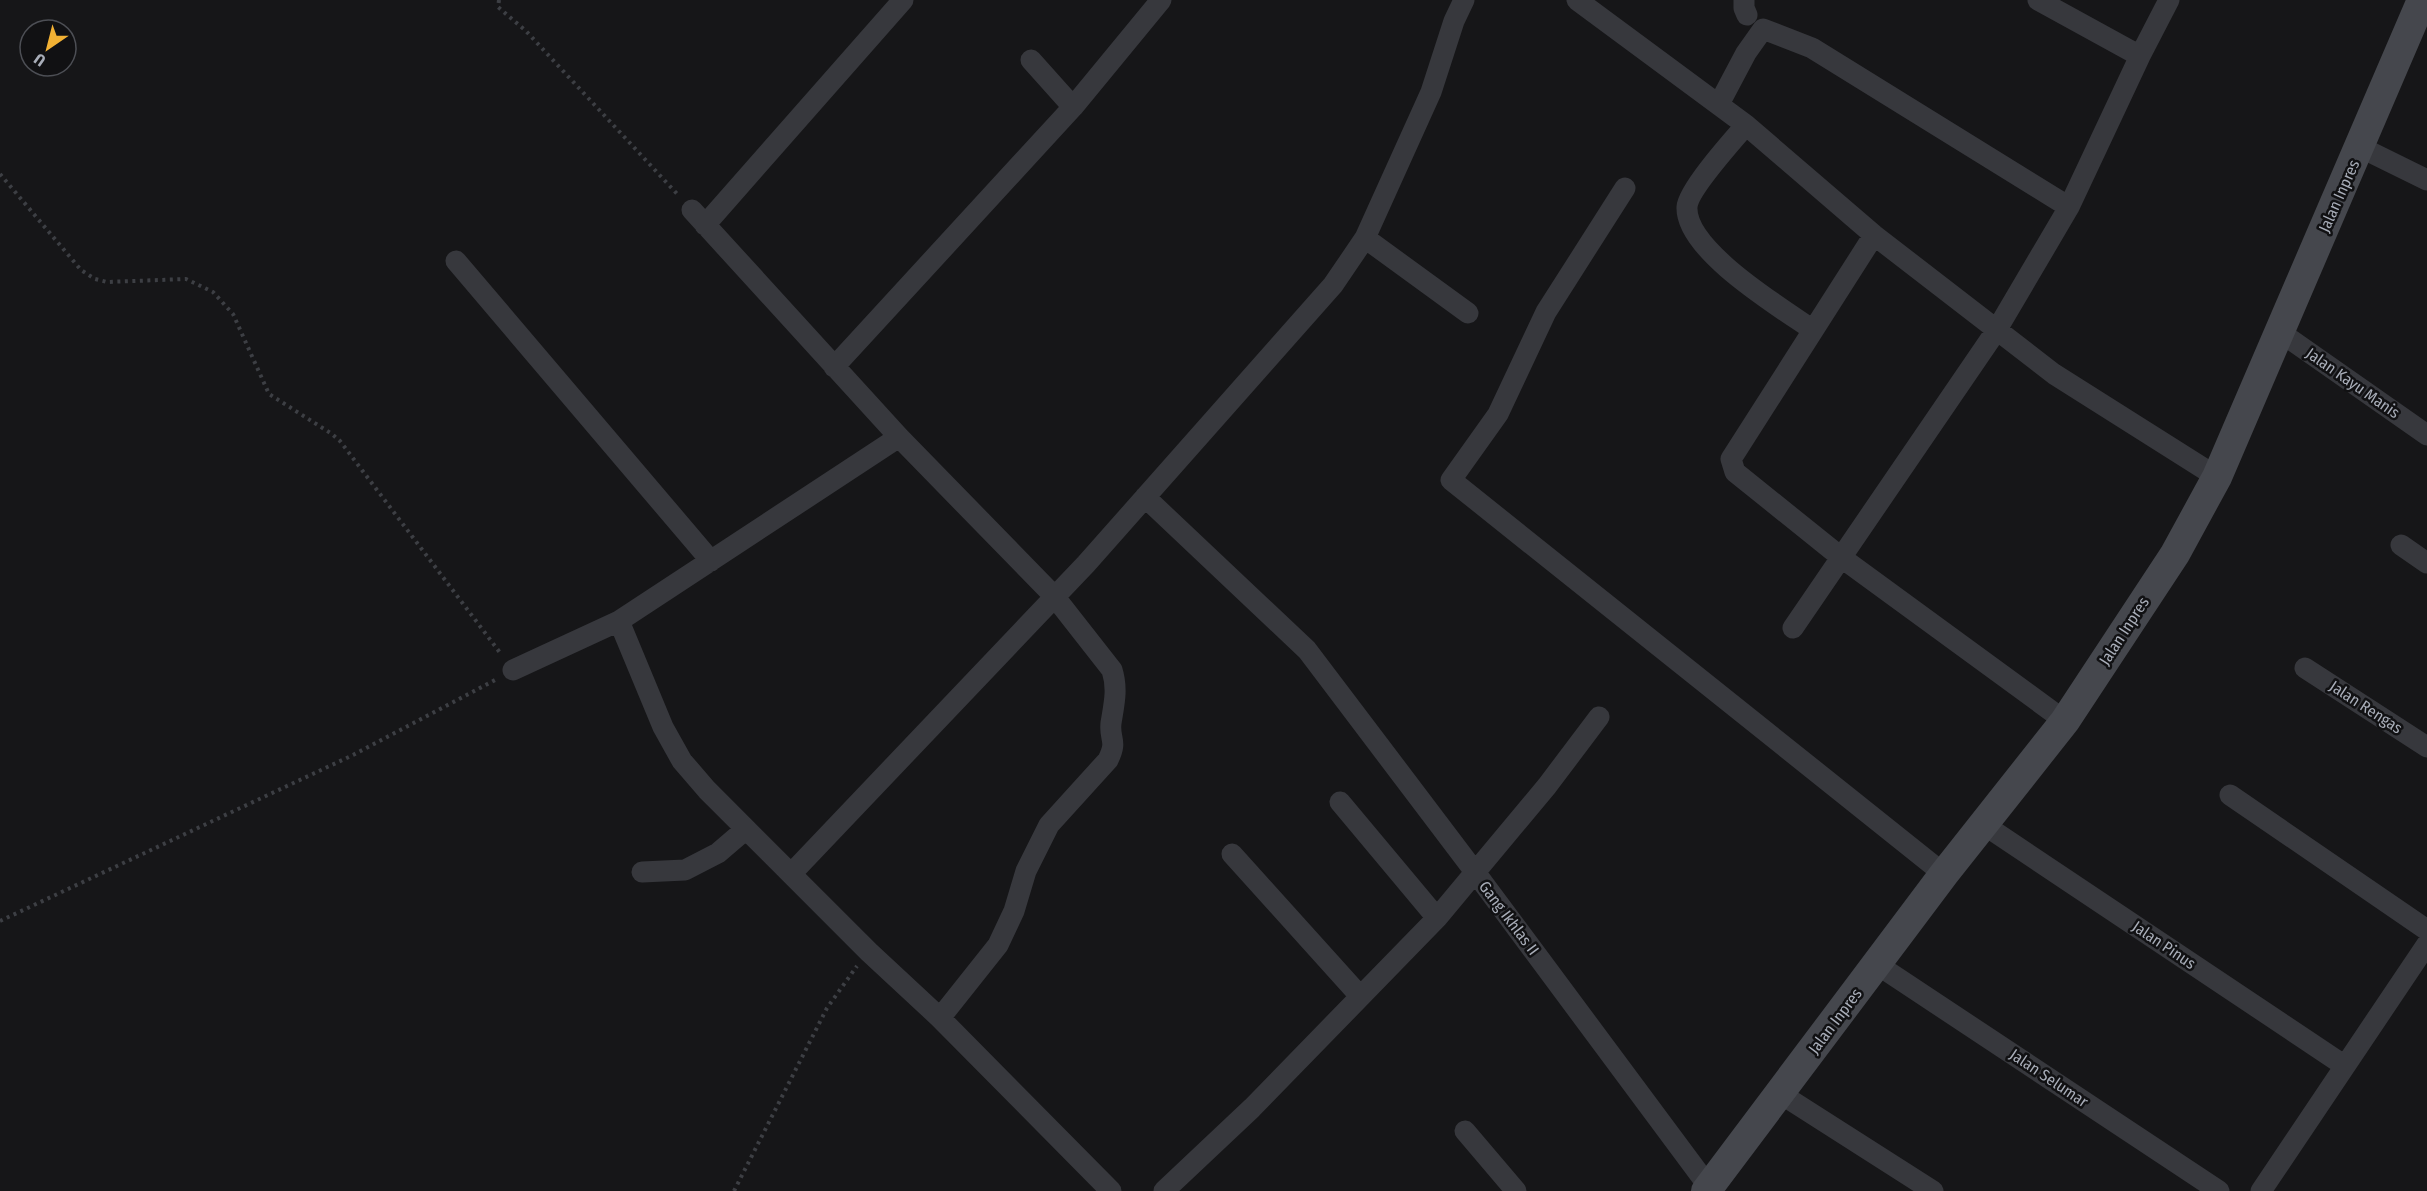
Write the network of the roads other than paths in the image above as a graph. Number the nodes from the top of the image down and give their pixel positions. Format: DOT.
graph roads {
  1 [pos="903,0"];
  2 [pos="1161,0"];
  3 [pos="1464,0"];
  4 [pos="1577,0"];
  5 [pos="2038,0"];
  6 [pos="2169,0"];
  7 [pos="2422,0"];
  8 [pos="2140,56"];
  9 [pos="1031,60"];
  10 [pos="1719,105"];
  11 [pos="1073,106"];
  12 [pos="1746,125"];
  13 [pos="2360,147"];
  14 [pos="2427,180"];
  15 [pos="1625,188"];
  16 [pos="2069,207"];
  17 [pos="1874,235"];
  18 [pos="1365,238"];
  19 [pos="456,261"];
  20 [pos="1468,313"];
  21 [pos="1813,330"];
  22 [pos="1996,331"];
  23 [pos="2280,332"];
  24 [pos="834,367"];
  25 [pos="2427,435"];
  26 [pos="899,436"];
  27 [pos="2217,477"];
  28 [pos="1145,497"];
  29 [pos="2401,545"];
  30 [pos="1842,558"];
  31 [pos="711,561"];
  32 [pos="2427,563"];
  33 [pos="1054,596"];
  34 [pos="619,621"];
  35 [pos="1793,628"];
  36 [pos="2305,668"];
  37 [pos="513,670"];
  38 [pos="1599,717"];
  39 [pos="2065,721"];
  40 [pos="2427,747"];
  41 [pos="2230,795"];
  42 [pos="1340,802"];
  43 [pos="1983,824"];
  44 [pos="746,830"];
  45 [pos="1232,854"];
  46 [pos="642,872"];
  47 [pos="1475,872"];
  48 [pos="790,874"];
  49 [pos="1944,874"];
  50 [pos="1437,918"];
  51 [pos="2427,930"];
  52 [pos="2427,944"];
  53 [pos="1878,965"];
  54 [pos="1360,996"];
  55 [pos="940,1017"];
  56 [pos="2345,1066"];
  57 [pos="1781,1094"];
  58 [pos="1465,1131"];
  59 [pos="1708,1189"];
  60 [pos="1111,1191"];
  61 [pos="1164,1191"];
  62 [pos="1516,1191"];
  63 [pos="1933,1191"];
  64 [pos="2219,1191"];
  65 [pos="2261,1191"];
  1 -- 24 [label="street"];
  2 -- 11 [label="street"];
  3 -- 18 [label="street"];
  4 -- 10 [label="street"];
  5 -- 8 [label="street"];
  6 -- 8 [label="street"];
  7 -- 13 [label="main road, Jalan Inpres"];
  8 -- 16 [label="street"];
  9 -- 11 [label="street"];
  10 -- 12 [label="street"];
  10 -- 16 [label="street"];
  11 -- 24 [label="street"];
  12 -- 17 [label="street"];
  12 -- 21 [label="street"];
  13 -- 14 [label="street"];
  13 -- 23 [label="main road, Jalan Inpres"];
  15 -- 49 [label="street"];
  16 -- 22 [label="street"];
  17 -- 21 [label="street"];
  17 -- 22 [label="street"];
  18 -- 20 [label="street"];
  18 -- 28 [label="street"];
  19 -- 31 [label="street"];
  21 -- 30 [label="street"];
  22 -- 27 [label="street"];
  22 -- 30 [label="street"];
  23 -- 25 [label="street, Jalan Kayu Manis"];
  23 -- 27 [label="main road, Jalan Inpres"];
  24 -- 26 [label="street"];
  26 -- 31 [label="street"];
  26 -- 33 [label="street"];
  27 -- 39 [label="main road, Jalan Inpres"];
  28 -- 33 [label="street"];
  28 -- 47 [label="street, Gang Ikhlas II"];
  29 -- 32 [label="street"];
  30 -- 35 [label="street"];
  30 -- 39 [label="street"];
  31 -- 34 [label="street"];
  33 -- 48 [label="street"];
  33 -- 55 [label="street"];
  34 -- 37 [label="street"];
  34 -- 44 [label="street"];
  36 -- 40 [label="street, Jalan Rengas"];
  38 -- 47 [label="street"];
  39 -- 43 [label="main road, Jalan Inpres"];
  41 -- 51 [label="street"];
  42 -- 50 [label="street"];
  43 -- 49 [label="main road, Jalan Inpres"];
  43 -- 56 [label="street, Jalan Pinus"];
  44 -- 46 [label="street"];
  44 -- 48 [label="street"];
  45 -- 54 [label="street"];
  47 -- 50 [label="street"];
  47 -- 59 [label="street, Gang Ikhlas II"];
  48 -- 55 [label="street"];
  49 -- 53 [label="main road, Jalan Inpres"];
  50 -- 54 [label="street"];
  52 -- 56 [label="street"];
  53 -- 57 [label="main road, Jalan Inpres"];
  53 -- 64 [label="street, Jalan Selumar"];
  54 -- 61 [label="street"];
  55 -- 60 [label="street"];
  56 -- 65 [label="street"];
  57 -- 59 [label="main road, Jalan Inpres"];
  57 -- 63 [label="street"];
  58 -- 62 [label="street"];
}
